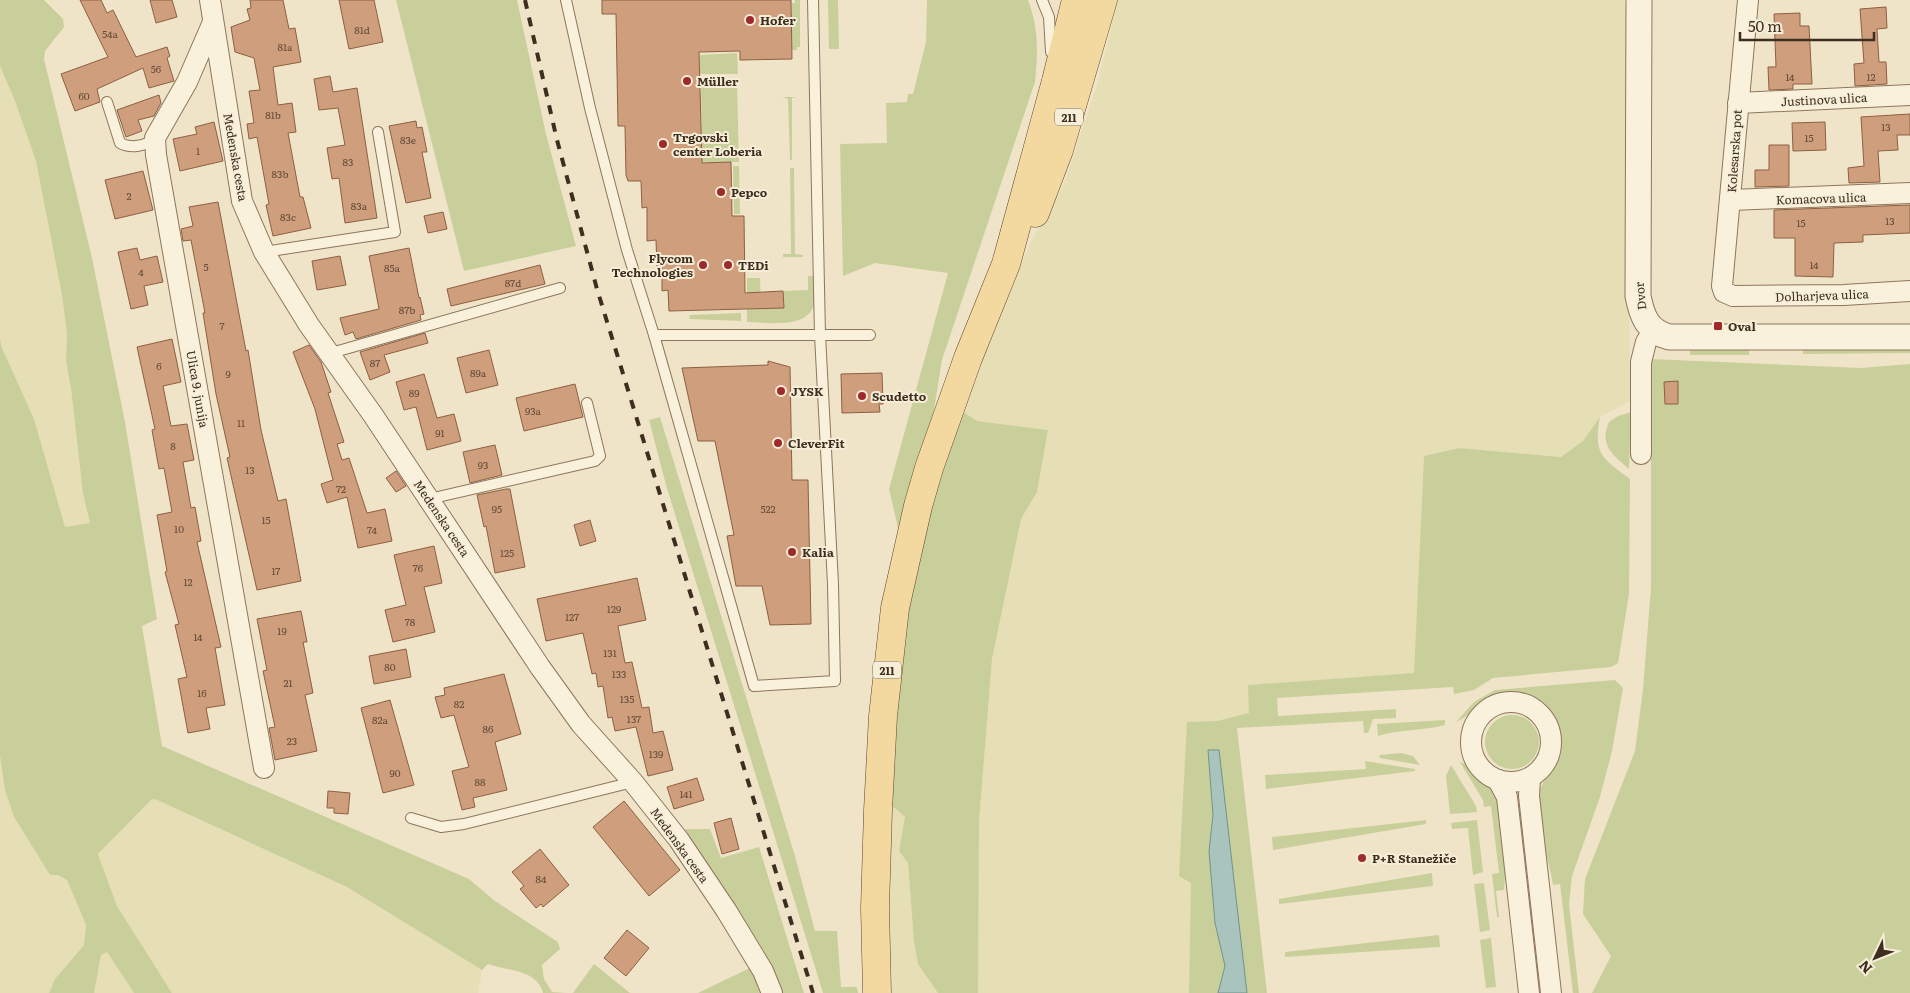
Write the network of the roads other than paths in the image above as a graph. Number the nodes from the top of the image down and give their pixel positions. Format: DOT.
graph roads {
  1 [pos="210,0"];
  2 [pos="566,0"];
  3 [pos="813,0"];
  4 [pos="1042,0"];
  5 [pos="1076,0"];
  6 [pos="1103,0"];
  7 [pos="1639,0"];
  8 [pos="1748,0"];
  9 [pos="214,21"];
  10 [pos="1910,95"];
  11 [pos="106,102"];
  12 [pos="1738,103"];
  13 [pos="1044,118"];
  14 [pos="378,132"];
  15 [pos="155,138"];
  16 [pos="1910,194"];
  17 [pos="1731,200"];
  18 [pos="264,252"];
  19 [pos="1006,264"];
  20 [pos="560,288"];
  21 [pos="1910,291"];
  22 [pos="1733,296"];
  23 [pos="1654,330"];
  24 [pos="654,335"];
  25 [pos="870,335"];
  26 [pos="820,336"];
  27 [pos="1910,337"];
  28 [pos="331,353"];
  29 [pos="587,403"];
  30 [pos="1642,454"];
  31 [pos="429,499"];
  32 [pos="264,768"];
  33 [pos="1530,778"];
  34 [pos="1498,780"];
  35 [pos="633,782"];
  36 [pos="411,818"];
  37 [pos="772,993"];
  38 [pos="877,993"];
  39 [pos="1529,993"];
  40 [pos="1551,993"];
  1 -- 9 [label="street, Medenska cesta"];
  2 -- 24 [label="lane"];
  3 -- 26 [label="lane"];
  4 -- 13 [label="lane"];
  5 -- 13 [label="main road, 211"];
  6 -- 19 [label="main road, 211"];
  7 -- 23 [label="street, Dvor"];
  8 -- 12 [label="street, Kolesarska pot"];
  9 -- 15 [label="street"];
  9 -- 18 [label="street, Medenska cesta"];
  10 -- 12 [label="street, Justinova ulica"];
  11 -- 15 [label="lane"];
  12 -- 17 [label="street, Kolesarska pot"];
  13 -- 19 [label="main road, 211"];
  14 -- 18 [label="lane"];
  15 -- 32 [label="street, Ulica 9. junija"];
  16 -- 17 [label="street, Komacova ulica"];
  17 -- 22 [label="street, Kolesarska pot"];
  18 -- 28 [label="street, Medenska cesta"];
  19 -- 38 [label="main road, 211"];
  20 -- 28 [label="lane"];
  21 -- 22 [label="street, Dolharjeva ulica"];
  23 -- 27 [label="street"];
  23 -- 30 [label="street"];
  24 -- 26 [label="lane"];
  24 -- 26 [label="lane"];
  25 -- 26 [label="lane"];
  28 -- 31 [label="street, Medenska cesta"];
  29 -- 31 [label="lane"];
  31 -- 35 [label="street, Medenska cesta"];
  33 -- 34 [label="street"];
  33 -- 34 [label="street"];
  33 -- 40 [label="street"];
  34 -- 39 [label="street"];
  35 -- 36 [label="lane"];
  35 -- 37 [label="street, Medenska cesta"];
}
